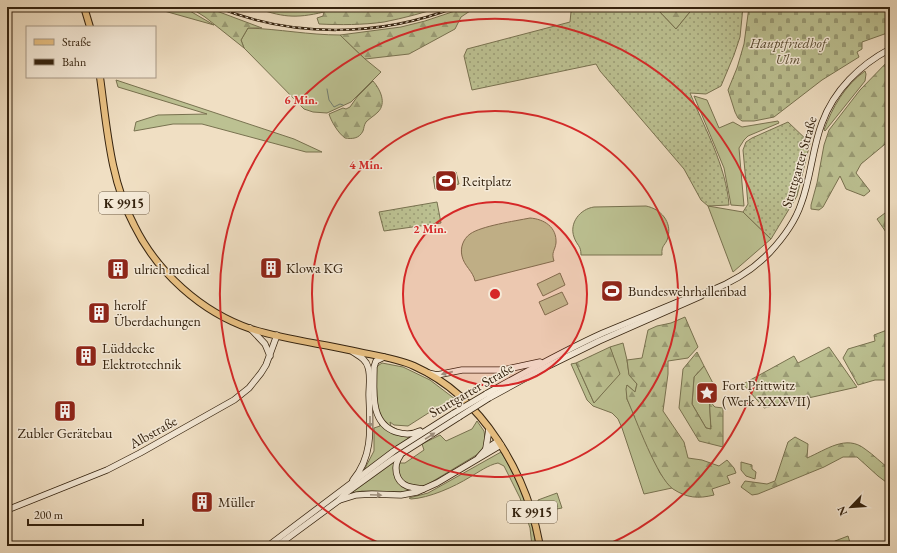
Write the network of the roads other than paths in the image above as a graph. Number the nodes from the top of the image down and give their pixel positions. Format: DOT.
graph roads {
  1 [pos="84,7"];
  2 [pos="90,26"];
  3 [pos="890,49"];
  4 [pos="100,78"];
  5 [pos="708,292"];
  6 [pos="250,328"];
  7 [pos="277,335"];
  8 [pos="349,350"];
  9 [pos="370,354"];
  10 [pos="270,356"];
  11 [pos="384,357"];
  12 [pos="548,360"];
  13 [pos="368,367"];
  14 [pos="426,373"];
  15 [pos="487,396"];
  16 [pos="457,415"];
  17 [pos="489,429"];
  18 [pos="500,443"];
  19 [pos="486,448"];
  20 [pos="401,455"];
  21 [pos="477,458"];
  22 [pos="346,488"];
  23 [pos="425,489"];
  24 [pos="338,501"];
  25 [pos="7,510"];
  26 [pos="268,546"];
  27 [pos="277,546"];
  28 [pos="540,546"];
  1 -- 2 [label="main road"];
  3 -- 5 [label="main road, Stuttgarter Straße"];
  4 -- 6 [label="main road, K 9915"];
  5 -- 12 [label="main road, Stuttgarter Straße"];
  5 -- 15 [label="main road, Stuttgarter Straße"];
  6 -- 7 [label="main road, K 9915"];
  6 -- 10 [label="main road"];
  7 -- 8 [label="main road, K 9915"];
  7 -- 10 [label="main road, Albstraße"];
  8 -- 9 [label="main road, K 9915"];
  8 -- 13 [label="main road"];
  9 -- 11 [label="main road, K 9915"];
  9 -- 13 [label="main road"];
  10 -- 25 [label="main road, Albstraße"];
  11 -- 14 [label="main road, K 9915"];
  11 -- 16 [label="main road"];
  12 -- 14 [label="main road, one-way"];
  12 -- 15 [label="main road, Stuttgarter Straße"];
  13 -- 22 [label="main road, one-way"];
  14 -- 17 [label="main road, K 9915"];
  15 -- 16 [label="main road, Stuttgarter Straße, bridge"];
  20 -- 16 [label="main road, Stuttgarter Straße, one-way"];
  16 -- 22 [label="main road, Stuttgarter Straße"];
  17 -- 18 [label="main road, K 9915"];
  17 -- 19 [label="main road"];
  18 -- 19 [label="main road"];
  18 -- 21 [label="main road"];
  18 -- 28 [label="main road, K 9915"];
  19 -- 21 [label="main road"];
  20 -- 23 [label="main road"];
  20 -- 24 [label="main road, Stuttgarter Straße"];
  21 -- 23 [label="main road"];
  22 -- 26 [label="main road, Stuttgarter Straße"];
  24 -- 23 [label="main road, one-way"];
  24 -- 27 [label="main road, Stuttgarter Straße"];
}
